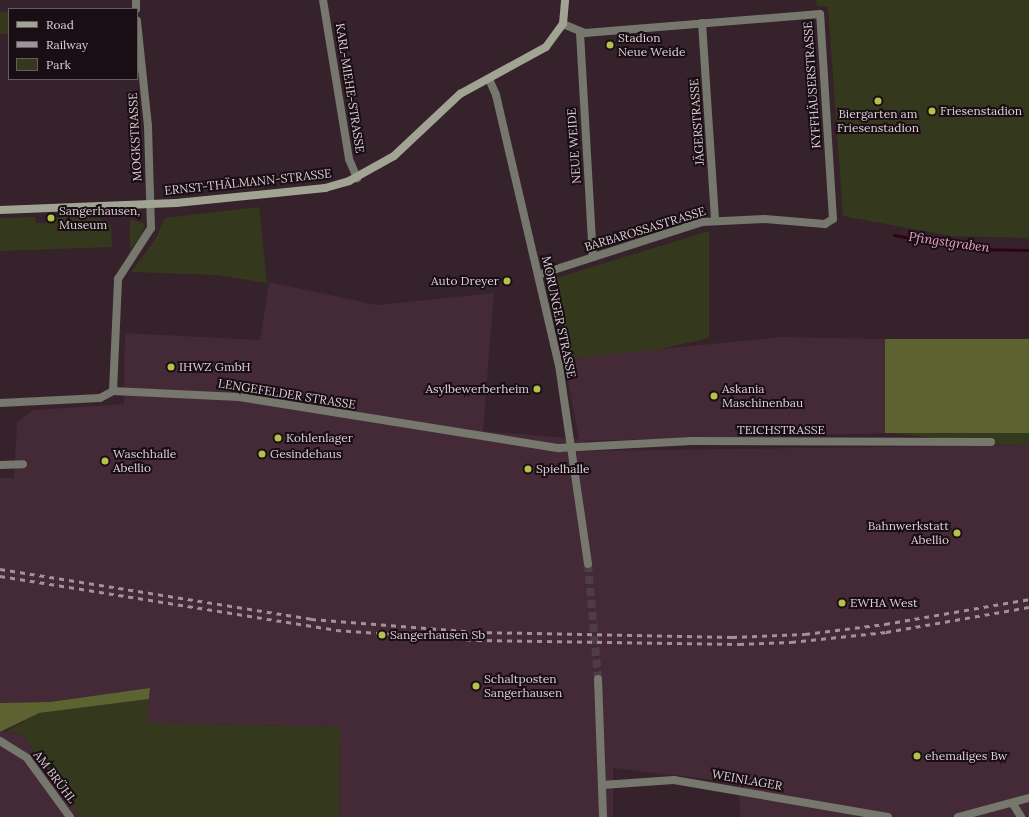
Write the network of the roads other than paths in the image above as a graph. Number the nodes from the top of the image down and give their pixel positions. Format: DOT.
graph roads {
  1 [pos="323,0"];
  2 [pos="565,0"];
  3 [pos="702,23"];
  4 [pos="563,24"];
  5 [pos="138,28"];
  6 [pos="580,33"];
  7 [pos="489,79"];
  8 [pos="357,178"];
  9 [pos="150,205"];
  10 [pos="0,210"];
  11 [pos="715,220"];
  12 [pos="832,222"];
  13 [pos="593,257"];
  14 [pos="538,275"];
  15 [pos="113,391"];
  16 [pos="0,403"];
  17 [pos="991,442"];
  18 [pos="572,448"];
  19 [pos="23,464"];
  20 [pos="0,466"];
  21 [pos="588,564"];
  22 [pos="598,679"];
  23 [pos="0,741"];
  24 [pos="602,784"];
  25 [pos="1029,798"];
  26 [pos="1013,804"];
  27 [pos="70,817"];
  28 [pos="603,817"];
  29 [pos="888,817"];
  30 [pos="958,817"];
  31 [pos="1021,817"];
  1 -- 8 [label="street, KARL-MIEHE-STRASSE"];
  2 -- 4 [label="street, ERNST-THÄLMANN-STRASSE"];
  3 -- 6 [label="street, KYFFHÄUSERSTRASSE"];
  3 -- 11 [label="street, JÄGERSTRASSE"];
  3 -- 12 [label="street, KYFFHÄUSERSTRASSE"];
  4 -- 6 [label="street"];
  4 -- 7 [label="street, ERNST-THÄLMANN-STRASSE"];
  5 -- 9 [label="street, MOGKSTRASSE"];
  6 -- 13 [label="street, NEUE WEIDE"];
  7 -- 8 [label="street, ERNST-THÄLMANN-STRASSE"];
  7 -- 14 [label="street, MORUNGER STRASSE"];
  8 -- 9 [label="street, ERNST-THÄLMANN-STRASSE"];
  9 -- 10 [label="street, ERNST-THÄLMANN-STRASSE"];
  9 -- 15 [label="street, MOGKSTRASSE"];
  11 -- 12 [label="street, BARBAROSSASTRASSE"];
  11 -- 13 [label="street, BARBAROSSASTRASSE"];
  13 -- 14 [label="street, BARBAROSSASTRASSE"];
  14 -- 18 [label="street, MORUNGER STRASSE"];
  15 -- 16 [label="street, LENGEFELDER STRASSE"];
  15 -- 18 [label="street, LENGEFELDER STRASSE"];
  17 -- 18 [label="street, TEICHSTRASSE"];
  18 -- 21 [label="street, MORUNGER STRASSE"];
  19 -- 20 [label="street"];
  22 -- 24 [label="street"];
  23 -- 27 [label="street, AM BRÜHL"];
  24 -- 28 [label="street"];
  24 -- 29 [label="street, WEINLAGER"];
  25 -- 26 [label="street"];
  26 -- 30 [label="street"];
  26 -- 31 [label="street"];
}
